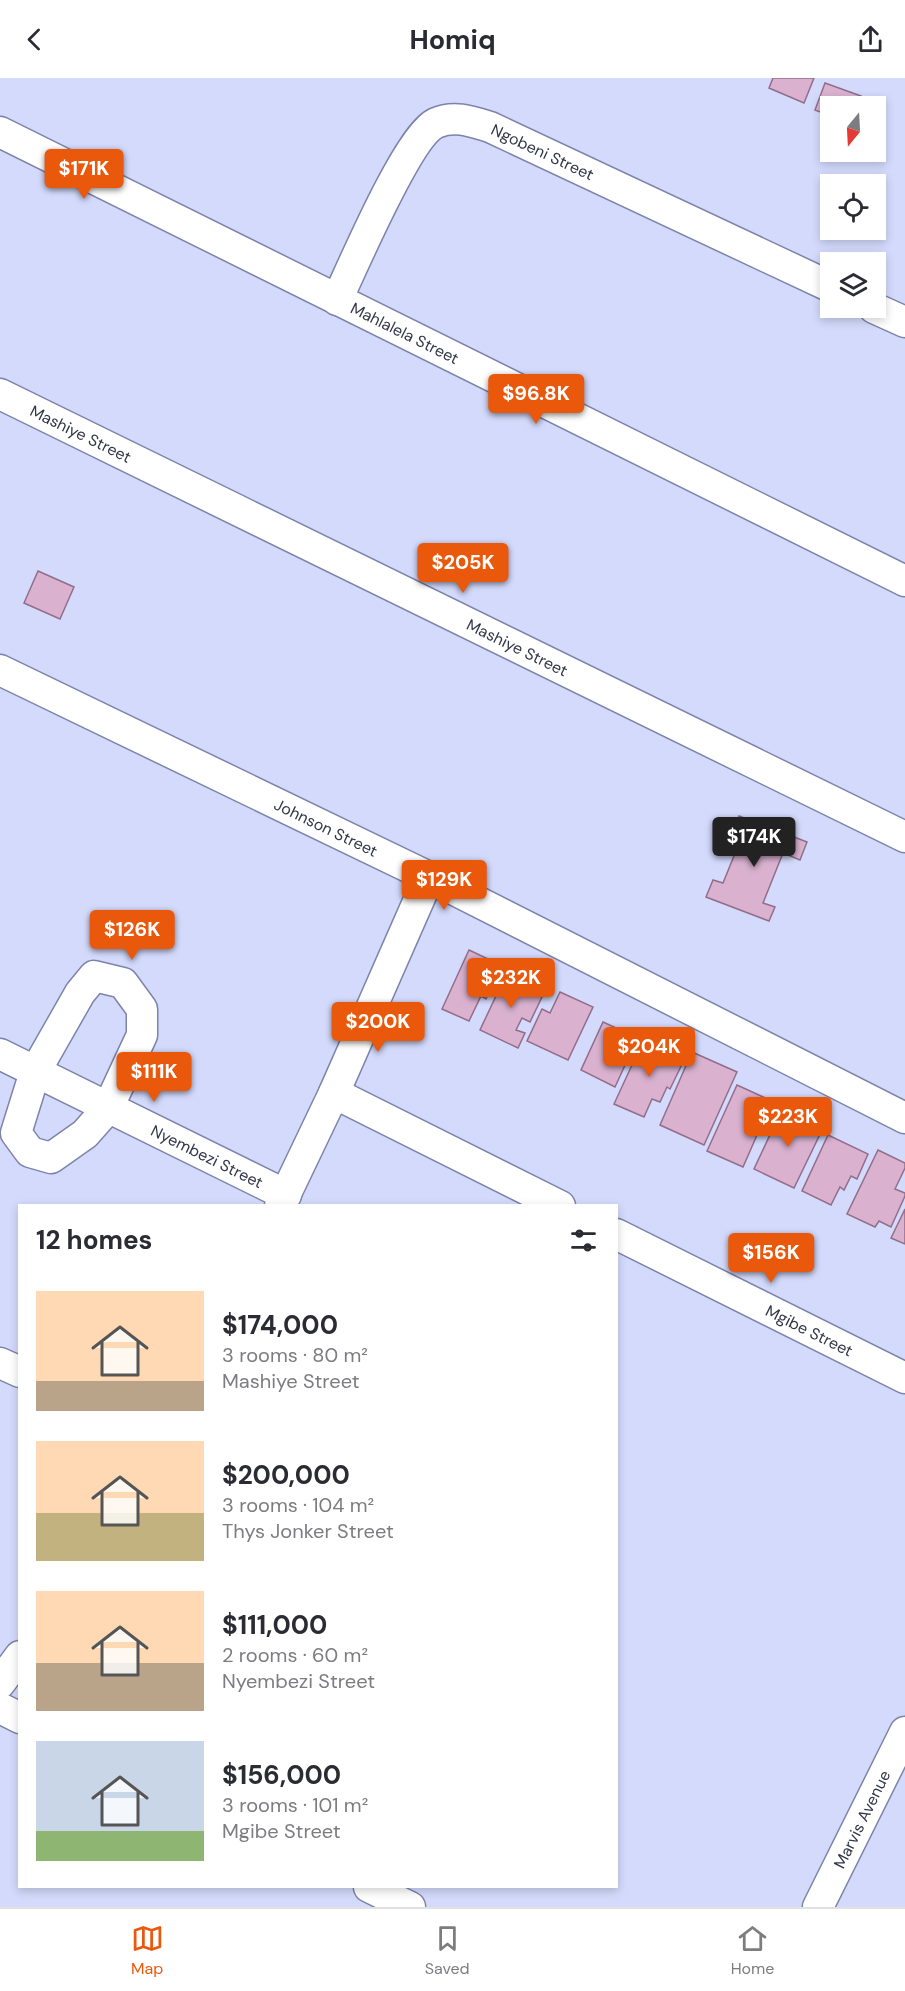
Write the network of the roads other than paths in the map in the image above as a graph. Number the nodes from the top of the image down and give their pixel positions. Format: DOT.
graph roads {
  1 [pos="0,132"];
  2 [pos="820,283"];
  3 [pos="338,300"];
  4 [pos="886,314"];
  5 [pos="905,322"];
  6 [pos="0,394"];
  7 [pos="905,581"];
  8 [pos="0,670"];
  9 [pos="905,837"];
  10 [pos="429,877"];
  11 [pos="0,1054"];
  12 [pos="35,1072"];
  13 [pos="334,1094"];
  14 [pos="108,1108"];
  15 [pos="905,1118"];
  16 [pos="283,1200"];
  17 [pos="556,1204"];
  18 [pos="618,1235"];
  19 [pos="0,1363"];
  20 [pos="18,1371"];
  21 [pos="905,1378"];
  22 [pos="18,1659"];
  23 [pos="0,1683"];
  24 [pos="0,1708"];
  25 [pos="18,1717"];
  26 [pos="905,1732"];
  27 [pos="371,1888"];
  28 [pos="410,1907"];
  29 [pos="818,1907"];
  1 -- 3 [label="street, Mahlalela Street"];
  2 -- 3 [label="street, Ngobeni Street"];
  3 -- 7 [label="street, Mahlalela Street"];
  4 -- 5 [label="street"];
  6 -- 9 [label="street, Mashiye Street"];
  8 -- 10 [label="street, Johnson Street"];
  10 -- 13 [label="street"];
  10 -- 15 [label="street, Johnson Street"];
  11 -- 12 [label="street, Nyembezi Street"];
  12 -- 14 [label="street, Nyembezi Street"];
  12 -- 14 [label="street"];
  12 -- 14 [label="street"];
  13 -- 16 [label="street"];
  13 -- 17 [label="street"];
  14 -- 16 [label="street, Nyembezi Street"];
  18 -- 21 [label="street, Mgibe Street"];
  19 -- 20 [label="street"];
  22 -- 23 [label="street"];
  24 -- 25 [label="street"];
  26 -- 29 [label="street, Marvis Avenue"];
  27 -- 28 [label="street"];
}
